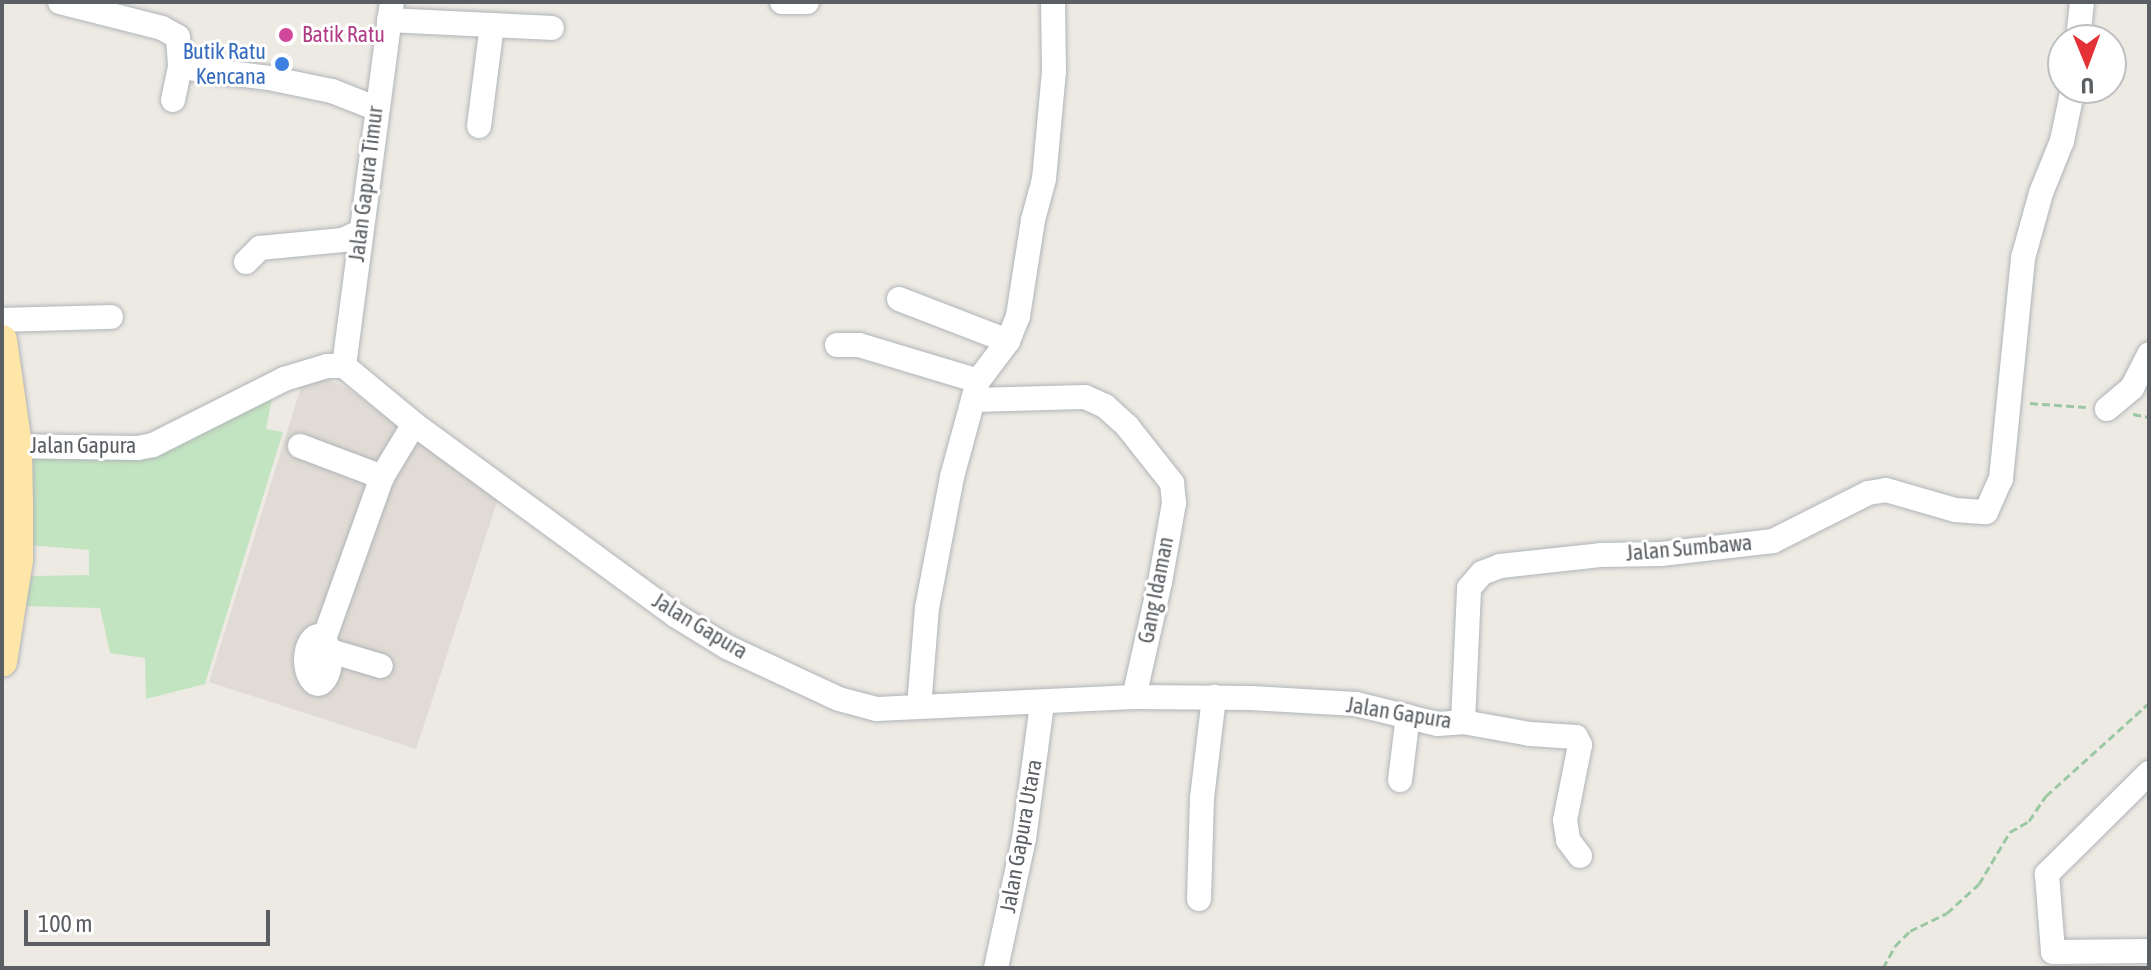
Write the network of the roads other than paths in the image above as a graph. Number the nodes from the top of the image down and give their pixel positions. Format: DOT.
graph roads {
  1 [pos="60,2"];
  2 [pos="782,2"];
  3 [pos="807,2"];
  4 [pos="1051,2"];
  5 [pos="2082,2"];
  6 [pos="390,11"];
  7 [pos="2080,24"];
  8 [pos="492,25"];
  9 [pos="552,28"];
  10 [pos="180,67"];
  11 [pos="173,100"];
  12 [pos="2070,104"];
  13 [pos="375,108"];
  14 [pos="479,126"];
  15 [pos="360,232"];
  16 [pos="246,262"];
  17 [pos="899,299"];
  18 [pos="111,317"];
  19 [pos="2,320"];
  20 [pos="2,340"];
  21 [pos="1008,341"];
  22 [pos="837,345"];
  23 [pos="2149,354"];
  24 [pos="344,366"];
  25 [pos="976,390"];
  26 [pos="2107,409"];
  27 [pos="414,424"];
  28 [pos="10,446"];
  29 [pos="300,446"];
  30 [pos="382,477"];
  31 [pos="3,646"];
  32 [pos="381,666"];
  33 [pos="1134,697"];
  34 [pos="1214,697"];
  35 [pos="1042,704"];
  36 [pos="919,707"];
  37 [pos="1408,716"];
  38 [pos="1463,722"];
  39 [pos="2149,773"];
  40 [pos="1400,780"];
  41 [pos="1580,856"];
  42 [pos="1199,899"];
  43 [pos="2149,951"];
  44 [pos="996,968"];
  1 -- 10 [label="street"];
  2 -- 3 [label="street"];
  4 -- 21 [label="street"];
  5 -- 7 [label="street"];
  6 -- 8 [label="street"];
  6 -- 13 [label="street, Jalan Gapura Timur"];
  8 -- 9 [label="street"];
  8 -- 14 [label="street"];
  10 -- 11 [label="street"];
  10 -- 13 [label="street"];
  12 -- 38 [label="street, Jalan Sumbawa"];
  13 -- 15 [label="street, Jalan Gapura Timur"];
  15 -- 16 [label="street"];
  15 -- 24 [label="street, Jalan Gapura Timur"];
  17 -- 21 [label="street"];
  18 -- 19 [label="street"];
  20 -- 28 [label="main road"];
  21 -- 25 [label="street"];
  22 -- 25 [label="street"];
  23 -- 26 [label="street"];
  24 -- 27 [label="street, Jalan Gapura"];
  24 -- 28 [label="street, Jalan Gapura"];
  25 -- 33 [label="street, Gang Idaman"];
  25 -- 36 [label="street"];
  27 -- 30 [label="street"];
  27 -- 36 [label="street, Jalan Gapura"];
  28 -- 31 [label="main road"];
  29 -- 30 [label="street"];
  30 -- 32 [label="street"];
  33 -- 34 [label="street, Jalan Gapura"];
  33 -- 35 [label="street, Jalan Gapura"];
  34 -- 37 [label="street, Jalan Gapura"];
  34 -- 42 [label="street"];
  35 -- 36 [label="street, Jalan Gapura"];
  35 -- 44 [label="street, Jalan Gapura Utara"];
  37 -- 38 [label="street, Jalan Gapura"];
  37 -- 40 [label="street"];
  38 -- 41 [label="street, Jalan Gapura"];
  39 -- 43 [label="street"];
}
